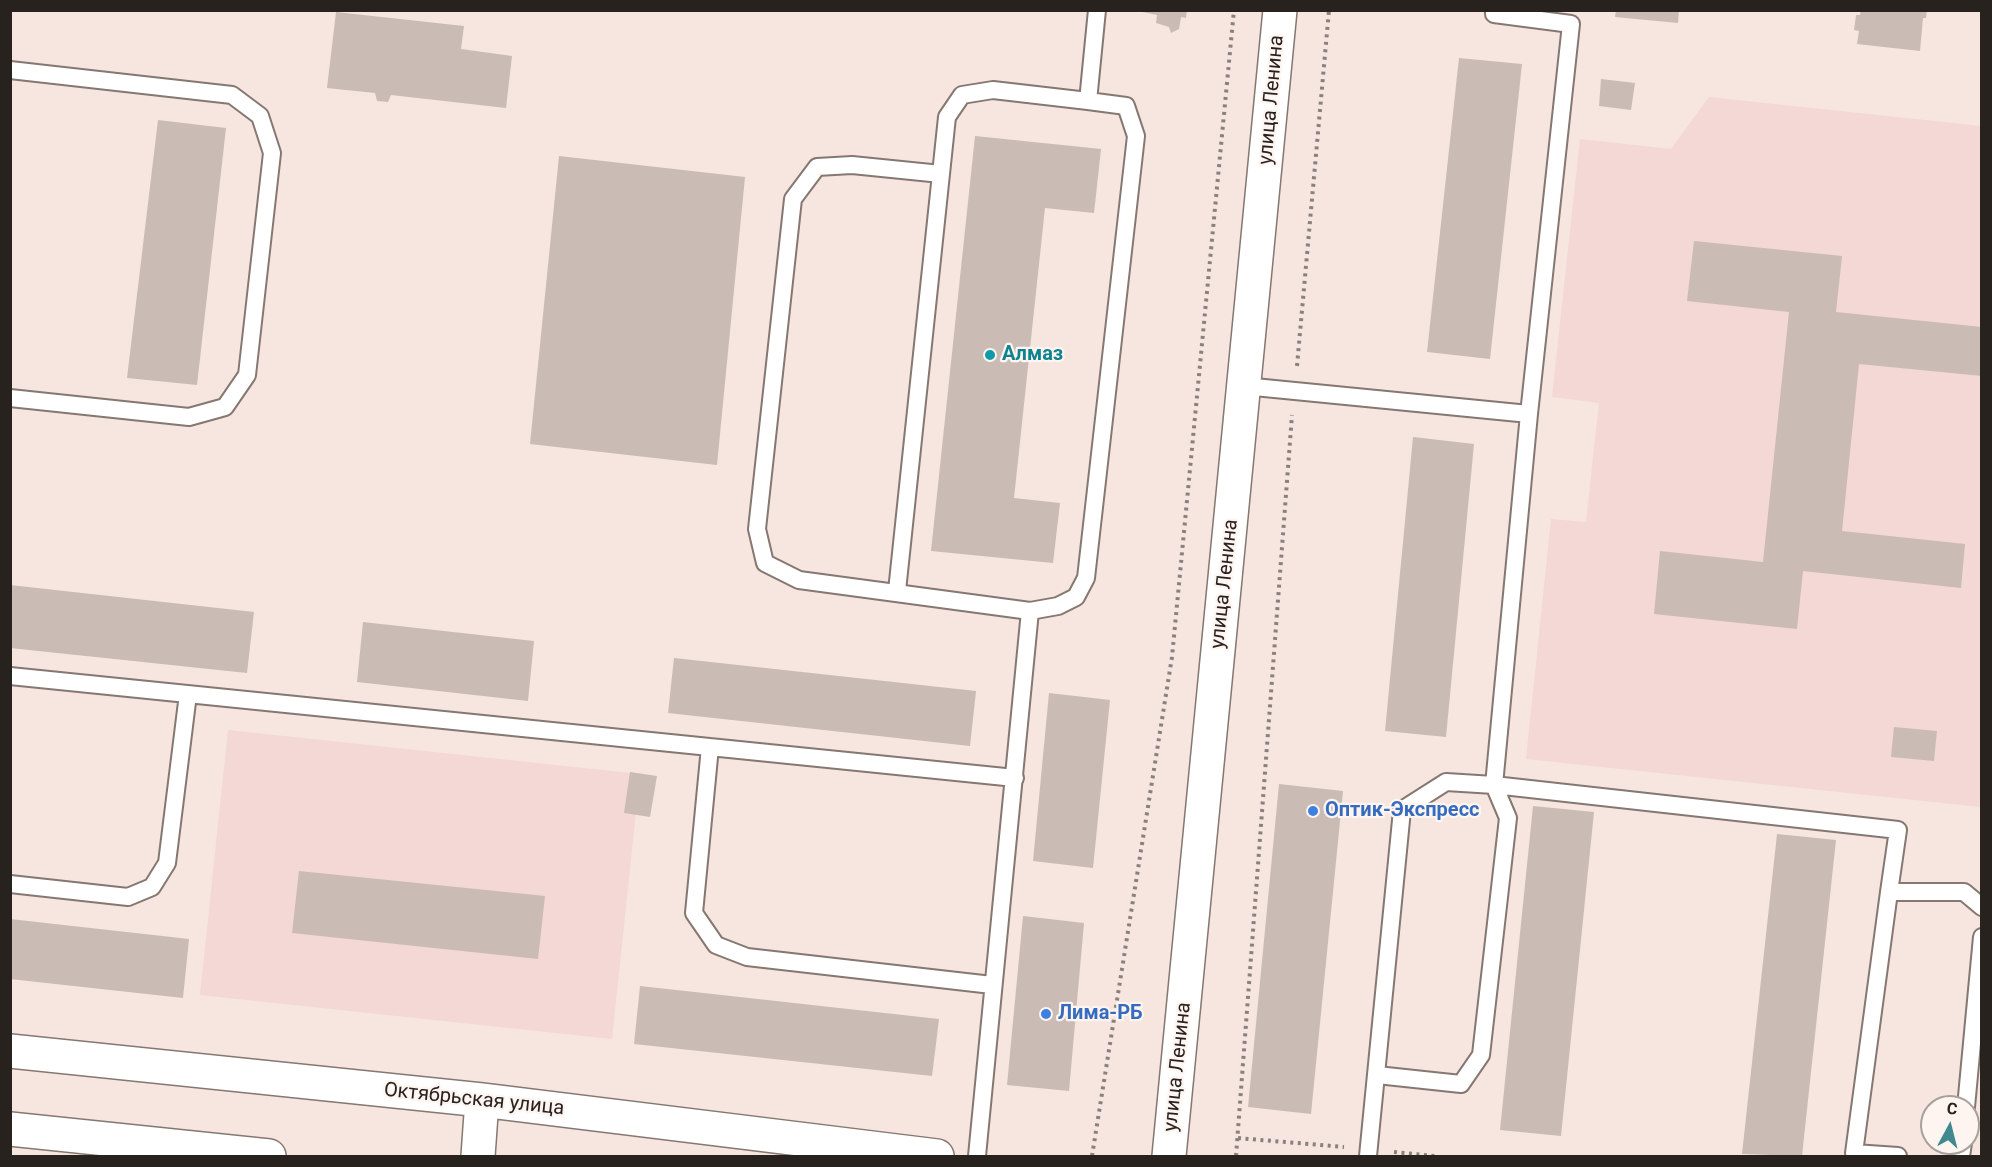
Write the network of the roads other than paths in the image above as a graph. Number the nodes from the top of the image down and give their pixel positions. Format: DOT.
graph roads {
  1 [pos="1097,10"];
  2 [pos="1280,10"];
  3 [pos="1494,10"];
  4 [pos="1572,17"];
  5 [pos="11,73"];
  6 [pos="1088,101"];
  7 [pos="941,174"];
  8 [pos="1244,386"];
  9 [pos="10,398"];
  10 [pos="1529,414"];
  11 [pos="897,591"];
  12 [pos="1030,611"];
  13 [pos="10,676"];
  14 [pos="188,694"];
  15 [pos="710,747"];
  16 [pos="1015,778"];
  17 [pos="1494,785"];
  18 [pos="10,884"];
  19 [pos="1889,892"];
  20 [pos="1982,907"];
  21 [pos="1982,937"];
  22 [pos="992,985"];
  23 [pos="10,1051"];
  24 [pos="1377,1075"];
  25 [pos="1967,1095"];
  26 [pos="482,1100"];
  27 [pos="10,1129"];
  28 [pos="1369,1153"];
  29 [pos="269,1156"];
  30 [pos="478,1156"];
  31 [pos="937,1156"];
  32 [pos="977,1156"];
  33 [pos="1169,1156"];
  34 [pos="1898,1156"];
  1 -- 6 [label="lane"];
  2 -- 8 [label="street, улица Ленина"];
  3 -- 4 [label="lane"];
  4 -- 10 [label="lane"];
  5 -- 9 [label="lane"];
  6 -- 7 [label="lane"];
  6 -- 12 [label="lane"];
  7 -- 11 [label="lane"];
  7 -- 11 [label="lane"];
  8 -- 10 [label="lane"];
  8 -- 33 [label="street, улица Ленина"];
  10 -- 17 [label="lane"];
  11 -- 12 [label="lane"];
  12 -- 16 [label="lane"];
  13 -- 14 [label="lane"];
  14 -- 15 [label="lane"];
  14 -- 18 [label="lane"];
  15 -- 16 [label="lane"];
  15 -- 22 [label="lane"];
  16 -- 22 [label="lane"];
  17 -- 19 [label="lane"];
  17 -- 24 [label="lane"];
  17 -- 24 [label="lane"];
  19 -- 20 [label="lane"];
  19 -- 34 [label="lane"];
  21 -- 25 [label="lane"];
  22 -- 32 [label="lane"];
  23 -- 26 [label="street, Октябрьская улица"];
  24 -- 28 [label="lane"];
  26 -- 30 [label="street"];
  26 -- 31 [label="street, Октябрьская улица"];
  27 -- 29 [label="street"];
}
